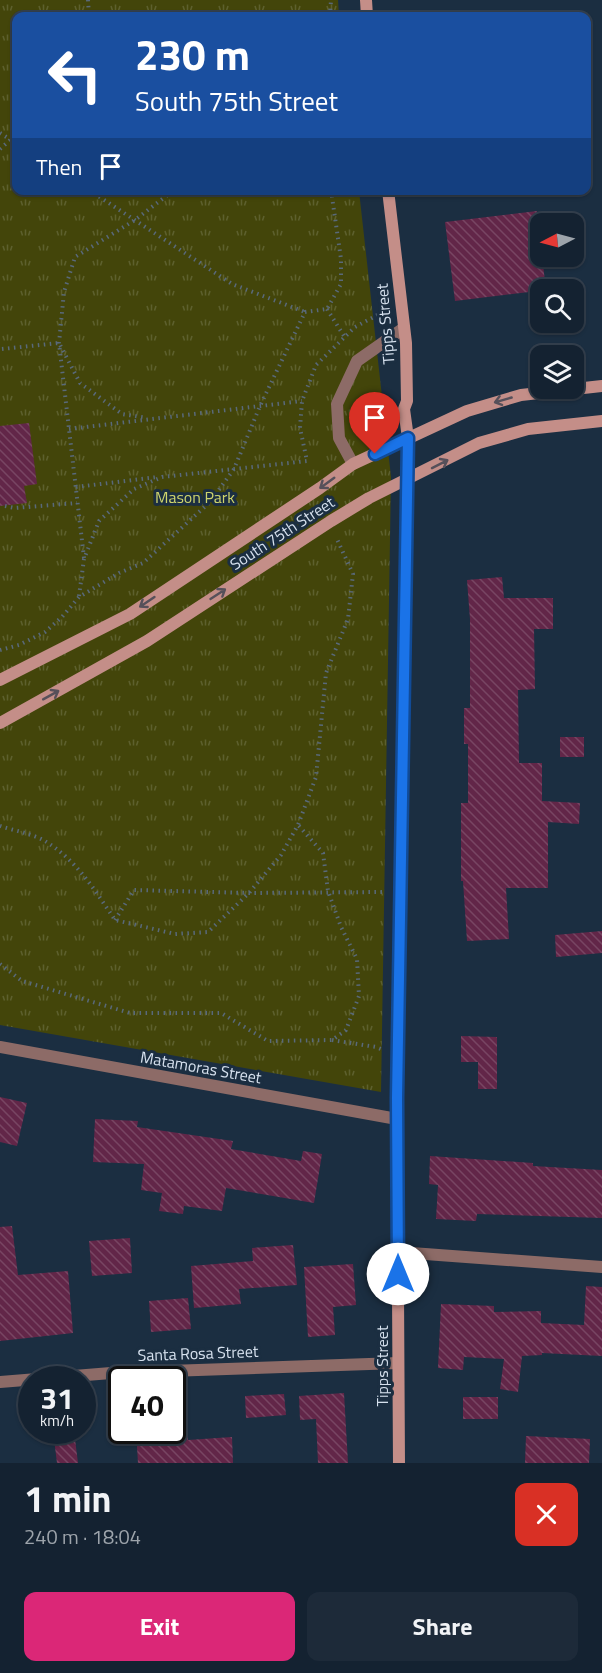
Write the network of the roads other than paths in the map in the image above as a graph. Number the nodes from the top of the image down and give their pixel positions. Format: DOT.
graph roads {
  1 [pos="389,195"];
  2 [pos="404,328"];
  3 [pos="602,386"];
  4 [pos="602,421"];
  5 [pos="408,438"];
  6 [pos="353,464"];
  7 [pos="406,481"];
  8 [pos="0,680"];
  9 [pos="0,723"];
  10 [pos="0,1047"];
  11 [pos="397,1119"];
  12 [pos="398,1252"];
  13 [pos="602,1268"];
  14 [pos="398,1363"];
  15 [pos="0,1382"];
  16 [pos="399,1463"];
  1 -- 2 [label="main road, Tipps Street"];
  2 -- 5 [label="main road, Tipps Street"];
  2 -- 6 [label="street"];
  3 -- 5 [label="main road, South 75th Street, one-way"];
  7 -- 4 [label="main road, South 75th Street, one-way"];
  5 -- 6 [label="main road, South 75th Street"];
  5 -- 7 [label="main road, Tipps Street"];
  6 -- 8 [label="main road, South 75th Street, one-way"];
  9 -- 7 [label="main road, South 75th Street, one-way"];
  7 -- 11 [label="main road, Tipps Street"];
  10 -- 11 [label="street, Matamoras Street"];
  11 -- 12 [label="main road, Tipps Street"];
  12 -- 13 [label="street"];
  12 -- 14 [label="main road, Tipps Street"];
  14 -- 15 [label="street, Santa Rosa Street"];
  14 -- 16 [label="main road, Tipps Street"];
}
